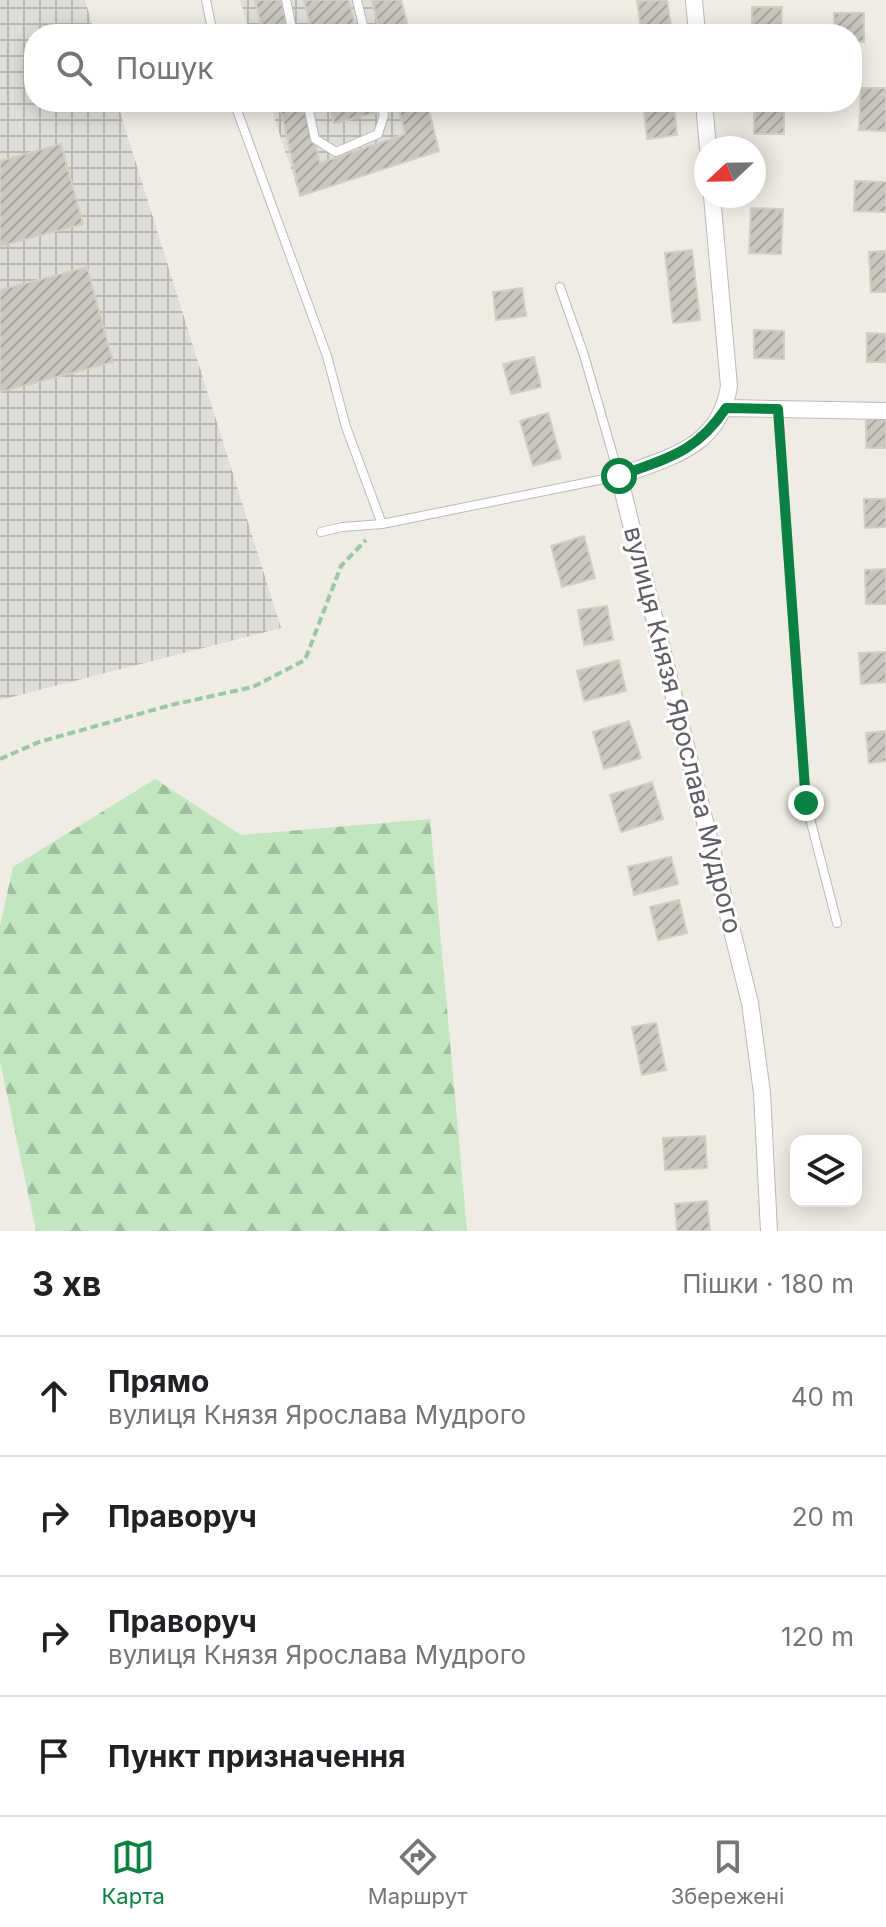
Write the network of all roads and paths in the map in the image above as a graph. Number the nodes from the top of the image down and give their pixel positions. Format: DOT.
graph roads {
  1 [pos="206,0"];
  2 [pos="286,0"];
  3 [pos="357,0"];
  4 [pos="694,0"];
  5 [pos="211,24"];
  6 [pos="291,24"];
  7 [pos="363,24"];
  8 [pos="696,24"];
  9 [pos="238,112"];
  10 [pos="309,112"];
  11 [pos="383,112"];
  12 [pos="705,112"];
  13 [pos="707,136"];
  14 [pos="713,208"];
  15 [pos="560,287"];
  16 [pos="726,408"];
  17 [pos="778,409"];
  18 [pos="886,411"];
  19 [pos="619,476"];
  20 [pos="382,524"];
  21 [pos="321,532"];
  22 [pos="0,759"];
  23 [pos="837,923"];
  24 [pos="769,1231"];
  1 -- 5 [label="lane"];
  2 -- 6 [label="lane"];
  3 -- 7 [label="lane"];
  4 -- 8 [label="street"];
  9 -- 20 [label="lane"];
  10 -- 11 [label="lane"];
  12 -- 13 [label="street"];
  14 -- 16 [label="street"];
  15 -- 19 [label="lane"];
  16 -- 17 [label="street"];
  16 -- 19 [label="street"];
  17 -- 18 [label="street"];
  17 -- 23 [label="lane"];
  19 -- 20 [label="lane"];
  19 -- 24 [label="street, вулиця Князя Ярослава Мудрого"];
  20 -- 21 [label="lane"];
  20 -- 22 [label="path"];
}
